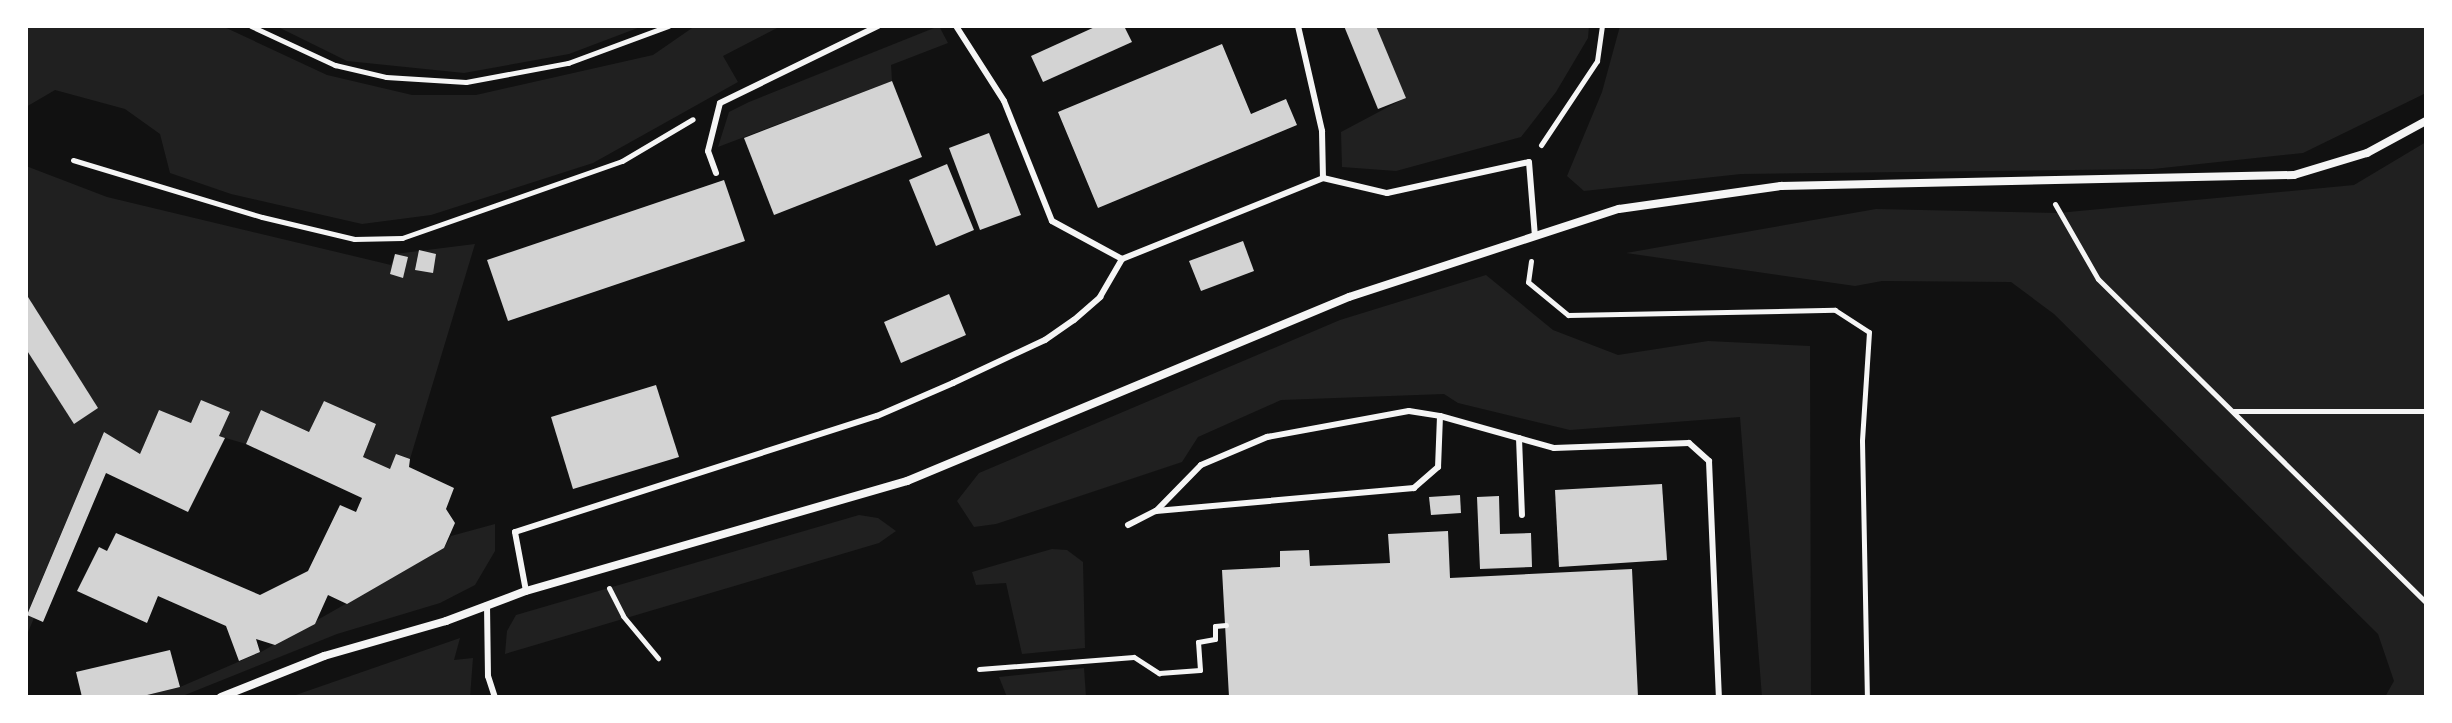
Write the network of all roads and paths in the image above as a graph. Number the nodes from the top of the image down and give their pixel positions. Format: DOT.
graph roads {
  1 [pos="251,26"];
  2 [pos="668,26"];
  3 [pos="878,26"];
  4 [pos="956,26"];
  5 [pos="1298,26"];
  6 [pos="1602,26"];
  7 [pos="720,103"];
  8 [pos="2426,121"];
  9 [pos="73,160"];
  10 [pos="1529,162"];
  11 [pos="716,173"];
  12 [pos="1323,178"];
  13 [pos="2043,183"];
  14 [pos="1535,236"];
  15 [pos="1122,259"];
  16 [pos="2233,411"];
  17 [pos="2426,411"];
  18 [pos="1440,416"];
  19 [pos="1519,438"];
  20 [pos="1156,511"];
  21 [pos="1522,515"];
  22 [pos="1128,525"];
  23 [pos="602,572"];
  24 [pos="526,591"];
  25 [pos="2426,602"];
  26 [pos="487,605"];
  27 [pos="1226,625"];
  28 [pos="658,658"];
  29 [pos="979,669"];
  30 [pos="221,697"];
  31 [pos="495,697"];
  32 [pos="1719,697"];
  33 [pos="1867,697"];
  1 -- 2 [label="path"];
  3 -- 7 [label="lane"];
  4 -- 15 [label="lane"];
  5 -- 12 [label="lane"];
  6 -- 10 [label="path"];
  7 -- 9 [label="path"];
  7 -- 11 [label="lane"];
  8 -- 13 [label="street"];
  10 -- 12 [label="lane"];
  10 -- 14 [label="lane"];
  12 -- 15 [label="lane"];
  13 -- 14 [label="street"];
  13 -- 16 [label="path"];
  14 -- 23 [label="street"];
  14 -- 33 [label="path"];
  15 -- 24 [label="lane"];
  16 -- 17 [label="path"];
  16 -- 25 [label="path"];
  18 -- 19 [label="lane"];
  18 -- 20 [label="lane"];
  18 -- 20 [label="lane"];
  19 -- 21 [label="lane"];
  19 -- 32 [label="lane"];
  20 -- 22 [label="lane"];
  23 -- 24 [label="street"];
  23 -- 28 [label="path"];
  24 -- 26 [label="street"];
  26 -- 30 [label="street"];
  26 -- 31 [label="lane"];
  27 -- 29 [label="path"];
}
